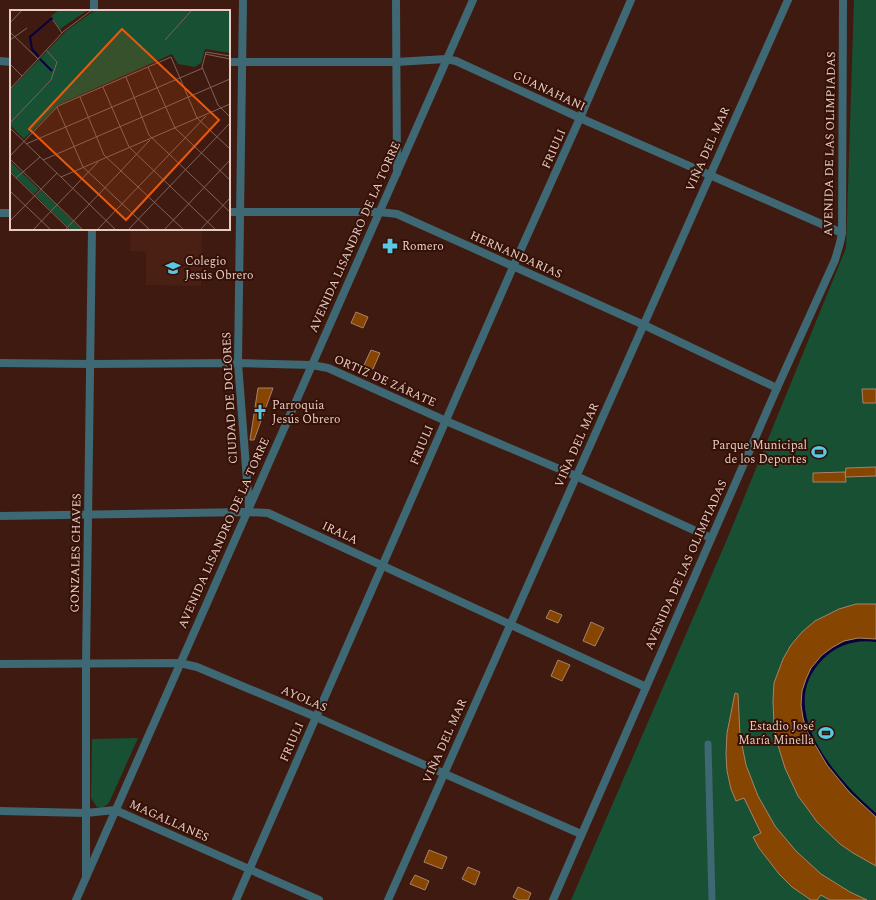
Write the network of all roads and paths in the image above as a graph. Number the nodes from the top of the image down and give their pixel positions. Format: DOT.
graph roads {
  1 [pos="243,0"];
  2 [pos="396,0"];
  3 [pos="473,0"];
  4 [pos="631,0"];
  5 [pos="788,0"];
  6 [pos="844,0"];
  7 [pos="446,59"];
  8 [pos="0,61"];
  9 [pos="10,62"];
  10 [pos="230,62"];
  11 [pos="242,62"];
  12 [pos="396,62"];
  13 [pos="580,118"];
  14 [pos="396,173"];
  15 [pos="710,174"];
  16 [pos="230,212"];
  17 [pos="240,212"];
  18 [pos="379,212"];
  19 [pos="92,230"];
  20 [pos="842,232"];
  21 [pos="514,267"];
  22 [pos="644,324"];
  23 [pos="0,363"];
  24 [pos="238,363"];
  25 [pos="90,364"];
  26 [pos="312,365"];
  27 [pos="777,388"];
  28 [pos="446,421"];
  29 [pos="576,476"];
  30 [pos="248,510"];
  31 [pos="88,515"];
  32 [pos="0,516"];
  33 [pos="711,538"];
  34 [pos="383,566"];
  35 [pos="510,625"];
  36 [pos="180,663"];
  37 [pos="0,664"];
  38 [pos="86,664"];
  39 [pos="646,687"];
  40 [pos="316,717"];
  41 [pos="708,744"];
  42 [pos="444,773"];
  43 [pos="115,810"];
  44 [pos="0,811"];
  45 [pos="86,813"];
  46 [pos="581,834"];
  47 [pos="250,869"];
  48 [pos="86,877"];
  49 [pos="76,900"];
  50 [pos="236,900"];
  51 [pos="319,900"];
  52 [pos="388,900"];
  53 [pos="553,900"];
  54 [pos="712,900"];
  1 -- 11 [label="street, CIUDAD DE DOLORES"];
  2 -- 12 [label="street"];
  3 -- 7 [label="street, AVENIDA LISANDRO DE LA TORRE"];
  4 -- 13 [label="street, FRIULI"];
  5 -- 15 [label="street, VIÑA DEL MAR"];
  6 -- 20 [label="street, AVENIDA DE LAS OLIMPIADAS"];
  7 -- 12 [label="street, GUANAHANI"];
  7 -- 13 [label="street, GUANAHANI"];
  7 -- 14 [label="street, AVENIDA LISANDRO DE LA TORRE"];
  8 -- 9 [label="street"];
  10 -- 11 [label="street, GUANAHANI"];
  11 -- 12 [label="street, GUANAHANI"];
  11 -- 17 [label="street, CIUDAD DE DOLORES"];
  12 -- 14 [label="street"];
  13 -- 15 [label="street, GUANAHANI"];
  13 -- 21 [label="street, FRIULI"];
  14 -- 18 [label="street, AVENIDA LISANDRO DE LA TORRE"];
  15 -- 20 [label="street, GUANAHANI"];
  15 -- 22 [label="street, VIÑA DEL MAR"];
  16 -- 17 [label="street, HERNANDARIAS"];
  17 -- 18 [label="street, HERNANDARIAS"];
  17 -- 24 [label="street, CIUDAD DE DOLORES"];
  18 -- 21 [label="street, HERNANDARIAS"];
  18 -- 26 [label="street, AVENIDA LISANDRO DE LA TORRE"];
  19 -- 25 [label="street, GONZALES CHAVES"];
  20 -- 27 [label="street, AVENIDA DE LAS OLIMPIADAS"];
  21 -- 22 [label="street, HERNANDARIAS"];
  21 -- 28 [label="street, FRIULI"];
  22 -- 27 [label="street, HERNANDARIAS"];
  22 -- 29 [label="street, VIÑA DEL MAR"];
  23 -- 25 [label="street, ORTIZ DE ZÁRATE"];
  24 -- 25 [label="street, ORTIZ DE ZÁRATE"];
  24 -- 26 [label="street, ORTIZ DE ZÁRATE"];
  24 -- 30 [label="street, CIUDAD DE DOLORES"];
  25 -- 31 [label="street, GONZALES CHAVES"];
  26 -- 28 [label="street, ORTIZ DE ZÁRATE"];
  26 -- 30 [label="street, AVENIDA LISANDRO DE LA TORRE"];
  27 -- 33 [label="street, AVENIDA DE LAS OLIMPIADAS"];
  28 -- 29 [label="street, ORTIZ DE ZÁRATE"];
  28 -- 34 [label="street, FRIULI"];
  29 -- 33 [label="street, ORTIZ DE ZÁRATE"];
  29 -- 35 [label="street, VIÑA DEL MAR"];
  30 -- 31 [label="street, IRALA"];
  30 -- 34 [label="street, IRALA"];
  30 -- 36 [label="street, AVENIDA LISANDRO DE LA TORRE"];
  31 -- 32 [label="street, IRALA"];
  31 -- 38 [label="street, GONZALES CHAVES"];
  33 -- 39 [label="street, AVENIDA DE LAS OLIMPIADAS"];
  34 -- 35 [label="street, IRALA"];
  34 -- 40 [label="street, FRIULI"];
  35 -- 39 [label="street, IRALA"];
  35 -- 42 [label="street, VIÑA DEL MAR"];
  36 -- 38 [label="street, AYOLAS"];
  36 -- 40 [label="street, AYOLAS"];
  36 -- 43 [label="street, AVENIDA LISANDRO DE LA TORRE"];
  37 -- 38 [label="street, AYOLAS"];
  38 -- 45 [label="street, GONZALES CHAVES"];
  39 -- 46 [label="street, AVENIDA DE LAS OLIMPIADAS"];
  40 -- 42 [label="street, AYOLAS"];
  40 -- 47 [label="street, FRIULI"];
  41 -- 54 [label="street"];
  42 -- 46 [label="street, AYOLAS"];
  42 -- 52 [label="street, VIÑA DEL MAR"];
  43 -- 45 [label="street, MAGALLANES"];
  43 -- 47 [label="street, MAGALLANES"];
  43 -- 48 [label="street, AVENIDA LISANDRO DE LA TORRE"];
  44 -- 45 [label="street, MAGALLANES"];
  45 -- 48 [label="street, GONZALES CHAVES"];
  46 -- 53 [label="street, AVENIDA DE LAS OLIMPIADAS"];
  47 -- 50 [label="street, FRIULI"];
  47 -- 51 [label="street, MAGALLANES"];
  48 -- 49 [label="street, AVENIDA LISANDRO DE LA TORRE"];
}
